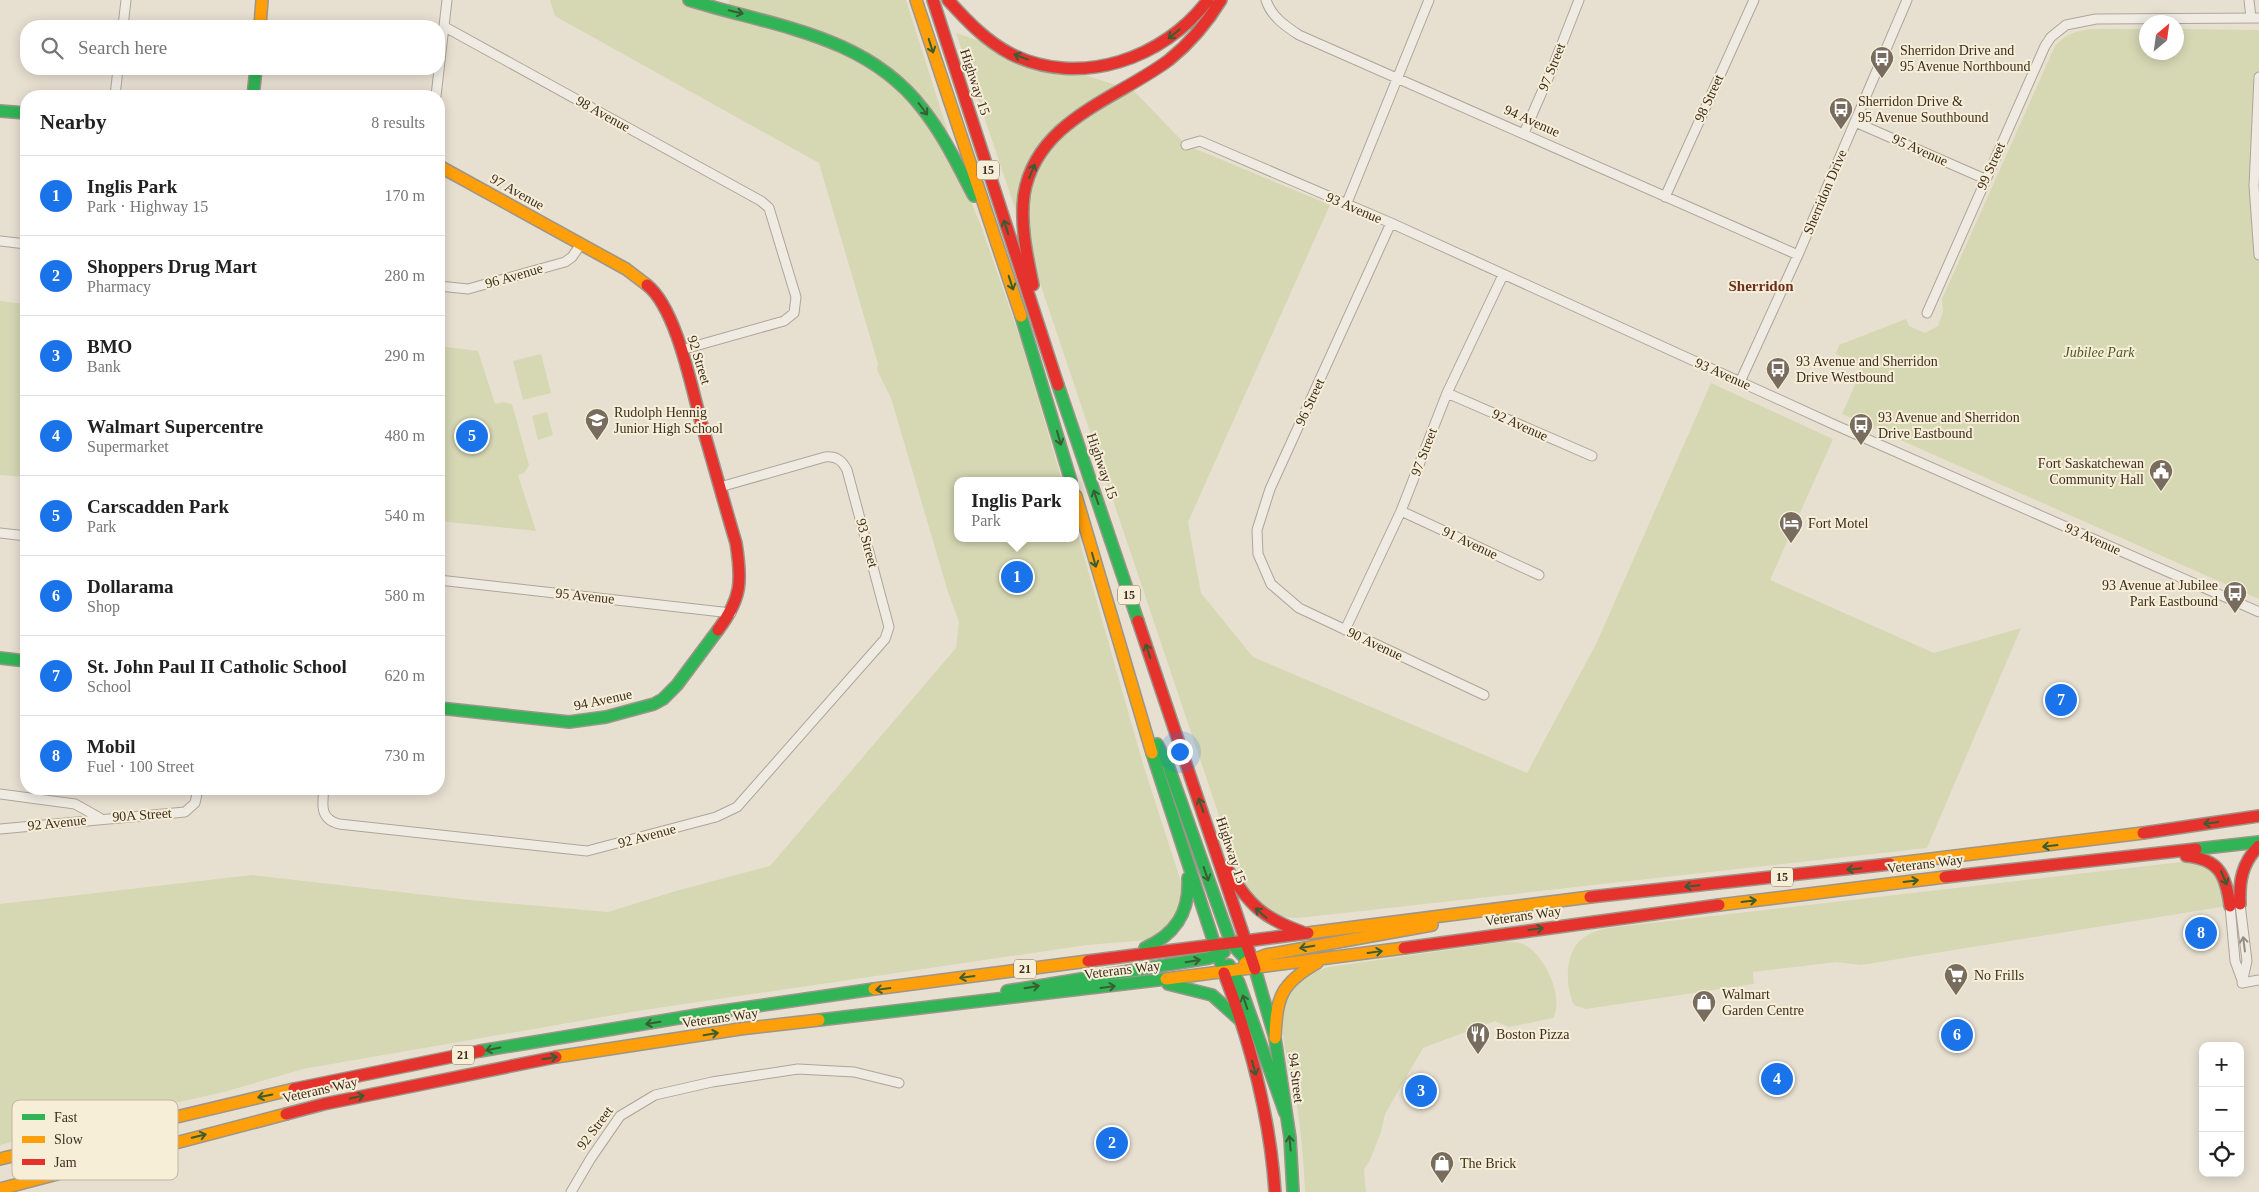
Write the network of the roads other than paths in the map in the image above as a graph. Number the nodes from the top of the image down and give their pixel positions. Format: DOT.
graph roads {
  1 [pos="126,0"];
  2 [pos="262,0"];
  3 [pos="447,0"];
  4 [pos="689,0"];
  5 [pos="916,0"];
  6 [pos="932,0"];
  7 [pos="948,0"];
  8 [pos="1208,0"];
  9 [pos="1221,0"];
  10 [pos="1266,0"];
  11 [pos="1429,0"];
  12 [pos="1579,0"];
  13 [pos="1754,0"];
  14 [pos="1907,0"];
  15 [pos="2248,0"];
  16 [pos="2255,18"];
  17 [pos="124,20"];
  18 [pos="260,20"];
  19 [pos="445,27"];
  20 [pos="117,75"];
  21 [pos="255,75"];
  22 [pos="439,75"];
  23 [pos="2259,77"];
  24 [pos="1398,79"];
  25 [pos="116,90"];
  26 [pos="254,90"];
  27 [pos="437,90"];
  28 [pos="0,111"];
  29 [pos="20,113"];
  30 [pos="1856,122"];
  31 [pos="1524,133"];
  32 [pos="1186,144"];
  33 [pos="445,169"];
  34 [pos="1985,179"];
  35 [pos="1665,197"];
  36 [pos="1346,205"];
  37 [pos="1391,223"];
  38 [pos="0,241"];
  39 [pos="20,243"];
  40 [pos="581,244"];
  41 [pos="1798,255"];
  42 [pos="2259,255"];
  43 [pos="1003,258"];
  44 [pos="1504,275"];
  45 [pos="445,287"];
  46 [pos="1926,313"];
  47 [pos="1043,340"];
  48 [pos="681,350"];
  49 [pos="1740,382"];
  50 [pos="1448,393"];
  51 [pos="1592,456"];
  52 [pos="1070,477"];
  53 [pos="720,487"];
  54 [pos="1079,506"];
  55 [pos="1401,512"];
  56 [pos="0,533"];
  57 [pos="20,535"];
  58 [pos="1540,575"];
  59 [pos="445,581"];
  60 [pos="1271,584"];
  61 [pos="2259,612"];
  62 [pos="731,613"];
  63 [pos="1345,630"];
  64 [pos="888,632"];
  65 [pos="0,658"];
  66 [pos="20,660"];
  67 [pos="1484,695"];
  68 [pos="1135,700"];
  69 [pos="445,709"];
  70 [pos="0,794"];
  71 [pos="197,795"];
  72 [pos="323,795"];
  73 [pos="2259,816"];
  74 [pos="100,818"];
  75 [pos="0,829"];
  76 [pos="2259,842"];
  77 [pos="2259,846"];
  78 [pos="1185,850"];
  79 [pos="1216,851"];
  80 [pos="2150,855"];
  81 [pos="2235,905"];
  82 [pos="1491,909"];
  83 [pos="1305,933"];
  84 [pos="1245,941"];
  85 [pos="1232,945"];
  86 [pos="1218,951"];
  87 [pos="1119,956"];
  88 [pos="1327,958"];
  89 [pos="1251,964"];
  90 [pos="1230,971"];
  91 [pos="2259,980"];
  92 [pos="1152,981"];
  93 [pos="934,1008"];
  94 [pos="1241,1022"];
  95 [pos="1275,1038"];
  96 [pos="899,1084"];
  97 [pos="178,1114"];
  98 [pos="1285,1114"];
  99 [pos="178,1143"];
  100 [pos="38,1180"];
  101 [pos="0,1190"];
  102 [pos="571,1192"];
  103 [pos="1275,1192"];
  104 [pos="1293,1192"];
  1 -- 17 [label="street"];
  2 -- 18 [label="main road"];
  3 -- 19 [label="street"];
  4 -- 43 [label="main road, one-way"];
  5 -- 43 [label="main road, 15, one-way"];
  47 -- 6 [label="main road, Highway 15 / 15, one-way"];
  8 -- 7 [label="main road, one-way"];
  47 -- 9 [label="main road, one-way"];
  10 -- 24 [label="street, 94 Avenue"];
  11 -- 24 [label="street"];
  12 -- 31 [label="street, 97 Street"];
  13 -- 35 [label="street, 98 Street"];
  14 -- 30 [label="street, Sherridon Drive"];
  15 -- 16 [label="street"];
  16 -- 34 [label="street, 99 Street"];
  19 -- 48 [label="street, 98 Avenue"];
  20 -- 25 [label="street"];
  21 -- 26 [label="main road"];
  22 -- 27 [label="street"];
  23 -- 42 [label="street"];
  24 -- 31 [label="street, 94 Avenue"];
  24 -- 36 [label="street"];
  28 -- 29 [label="main road"];
  30 -- 34 [label="street, 95 Avenue"];
  30 -- 41 [label="street, Sherridon Drive"];
  31 -- 35 [label="street, 94 Avenue"];
  32 -- 36 [label="street, 93 Avenue"];
  33 -- 40 [label="main road, 97 Avenue"];
  34 -- 46 [label="street, 99 Street"];
  35 -- 41 [label="street, 94 Avenue"];
  36 -- 37 [label="street, 93 Avenue"];
  37 -- 44 [label="street, 93 Avenue"];
  37 -- 60 [label="street, 96 Street"];
  38 -- 39 [label="street"];
  40 -- 45 [label="street, 96 Avenue"];
  40 -- 48 [label="main road, 92 Street"];
  41 -- 49 [label="street, Sherridon Drive"];
  43 -- 52 [label="main road, 15, one-way"];
  44 -- 49 [label="street, 93 Avenue"];
  44 -- 50 [label="street, 97 Street"];
  79 -- 47 [label="main road, Highway 15 / 15, one-way"];
  48 -- 53 [label="main road, 92 Street"];
  49 -- 61 [label="street, 93 Avenue"];
  50 -- 51 [label="street, 92 Avenue"];
  50 -- 55 [label="street, 97 Street"];
  53 -- 62 [label="main road, 92 Street"];
  53 -- 64 [label="street, 93 Street"];
  54 -- 68 [label="main road, 15, one-way"];
  55 -- 58 [label="street, 91 Avenue"];
  55 -- 63 [label="street, 97 Street"];
  56 -- 57 [label="street"];
  59 -- 62 [label="street, 95 Avenue"];
  60 -- 63 [label="street, 90 Avenue"];
  62 -- 69 [label="main road, 94 Avenue"];
  63 -- 67 [label="street, 90 Avenue"];
  64 -- 72 [label="street, 92 Avenue"];
  65 -- 66 [label="main road"];
  68 -- 78 [label="main road, 15"];
  68 -- 85 [label="main road, one-way"];
  70 -- 74 [label="street, 92 Avenue"];
  71 -- 74 [label="street, 90A Street"];
  73 -- 82 [label="main road, Veterans Way / 15, one-way"];
  74 -- 75 [label="street, 92 Avenue"];
  76 -- 80 [label="main road, Veterans Way / 15"];
  77 -- 81 [label="main road"];
  78 -- 86 [label="main road, 15"];
  78 -- 87 [label="main road"];
  83 -- 79 [label="main road, one-way"];
  79 -- 84 [label="main road, Highway 15 / 15"];
  80 -- 81 [label="main road, one-way"];
  88 -- 80 [label="main road, Veterans Way / 15, one-way"];
  81 -- 91 [label="street"];
  82 -- 83 [label="main road, Veterans Way / 15"];
  82 -- 89 [label="main road, one-way"];
  83 -- 84 [label="main road, Veterans Way / 15"];
  84 -- 85 [label="main road, Veterans Way / 15"];
  84 -- 89 [label="main road, 15"];
  85 -- 86 [label="main road, Veterans Way"];
  85 -- 89 [label="main road"];
  86 -- 87 [label="main road, Veterans Way / 21"];
  86 -- 90 [label="main road"];
  93 -- 86 [label="main road, one-way"];
  87 -- 97 [label="main road, Veterans Way / 21, one-way"];
  88 -- 89 [label="main road, Veterans Way / 15"];
  88 -- 95 [label="main road"];
  89 -- 90 [label="main road, Veterans Way / 15"];
  89 -- 95 [label="main road, 94 Street"];
  90 -- 92 [label="main road, Veterans Way / 21"];
  90 -- 94 [label="main road"];
  98 -- 90 [label="main road, one-way"];
  93 -- 92 [label="main road, Veterans Way / 21, one-way"];
  92 -- 94 [label="main road"];
  99 -- 93 [label="main road, Veterans Way / 21, one-way"];
  94 -- 103 [label="main road, one-way"];
  95 -- 98 [label="main road, 94 Street"];
  96 -- 102 [label="street, 92 Street"];
  104 -- 98 [label="main road, 94 Street, one-way"];
  101 -- 100 [label="main road, Veterans Way / 21, one-way"];
}
